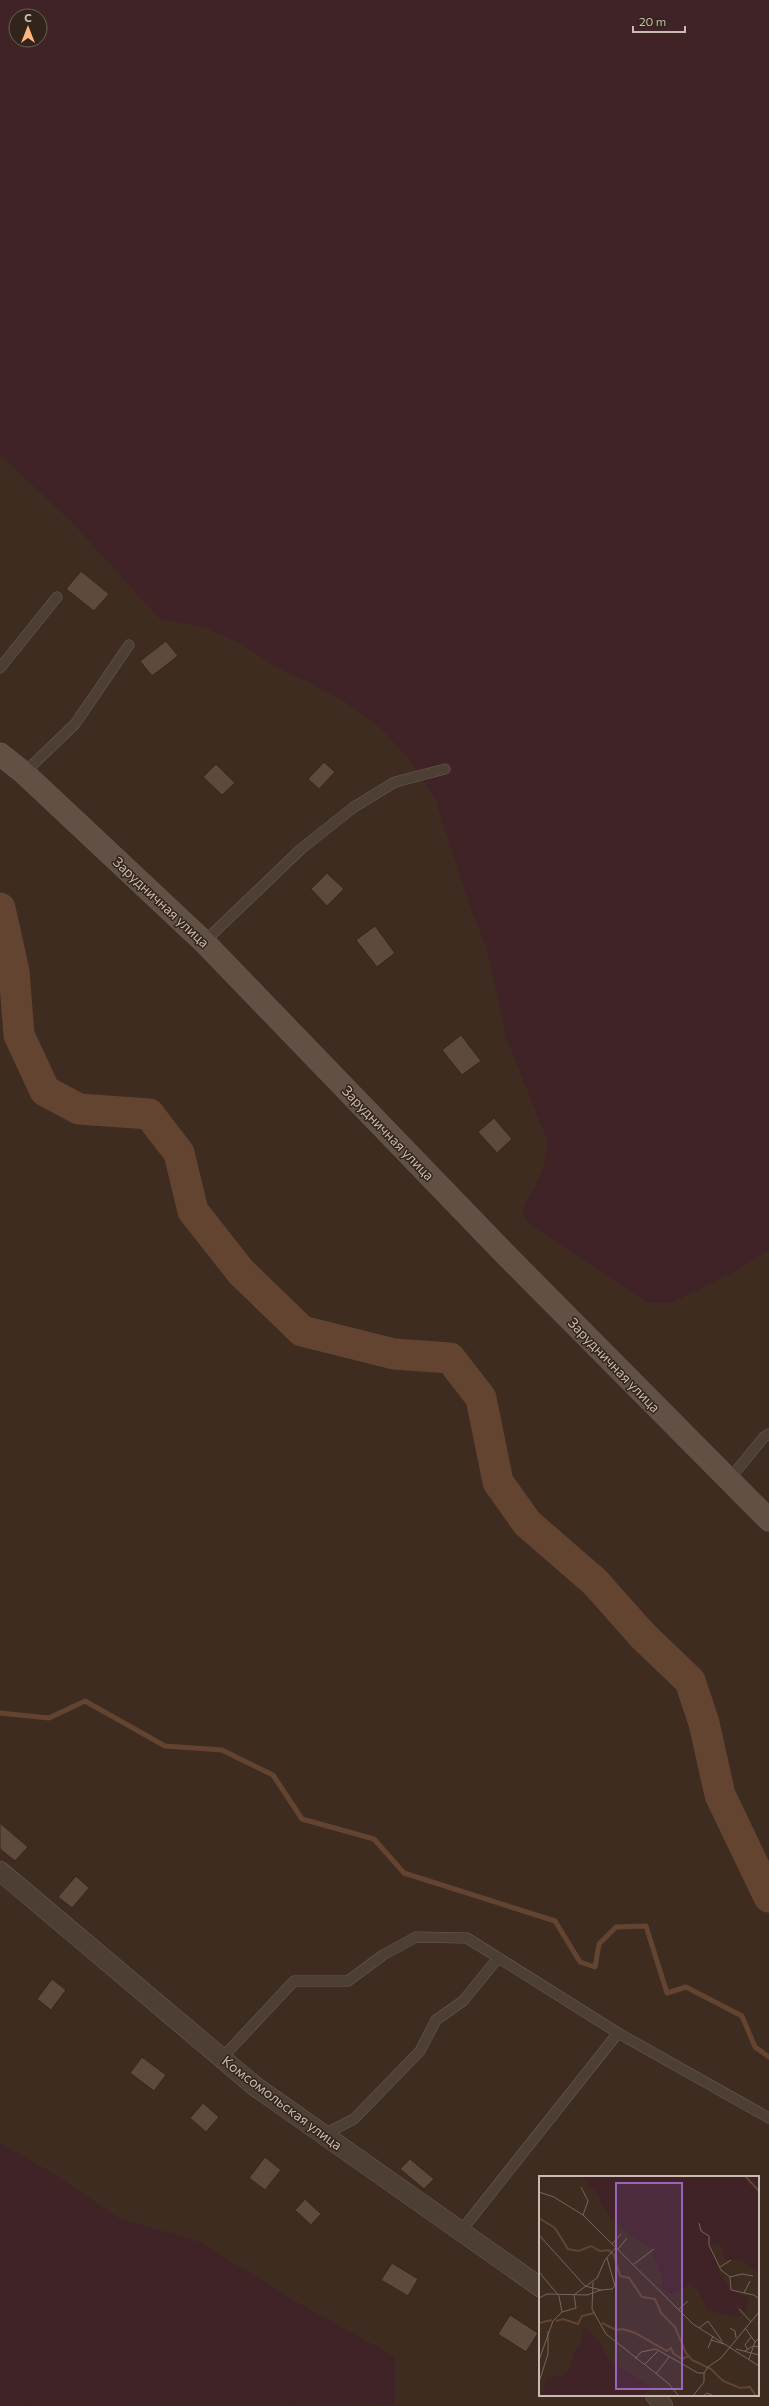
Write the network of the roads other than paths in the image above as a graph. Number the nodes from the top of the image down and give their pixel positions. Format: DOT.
graph roads {
  1 [pos="57,597"];
  2 [pos="129,645"];
  3 [pos="0,668"];
  4 [pos="0,754"];
  5 [pos="445,769"];
  6 [pos="24,773"];
  7 [pos="204,942"];
  8 [pos="769,1434"];
  9 [pos="728,1481"];
  10 [pos="769,1520"];
  11 [pos="0,1871"];
  12 [pos="498,1958"];
  13 [pos="618,2033"];
  14 [pos="222,2058"];
  15 [pos="769,2118"];
  16 [pos="323,2135"];
  17 [pos="461,2231"];
  18 [pos="539,2286"];
  19 [pos="656,2396"];
  20 [pos="663,2406"];
  1 -- 3 [label="lane"];
  2 -- 6 [label="lane"];
  4 -- 6 [label="street, Зарудничная улица"];
  5 -- 7 [label="lane"];
  6 -- 7 [label="street, Зарудничная улица"];
  7 -- 9 [label="street, Зарудничная улица"];
  8 -- 9 [label="lane"];
  9 -- 10 [label="street, Зарудничная улица"];
  11 -- 14 [label="street, Комсомольская улица"];
  12 -- 13 [label="lane"];
  12 -- 14 [label="lane"];
  12 -- 16 [label="lane"];
  13 -- 15 [label="lane"];
  13 -- 17 [label="lane"];
  14 -- 16 [label="street, Комсомольская улица"];
  16 -- 17 [label="street, Комсомольская улица"];
  17 -- 18 [label="street, Комсомольская улица"];
  19 -- 20 [label="street"];
}
